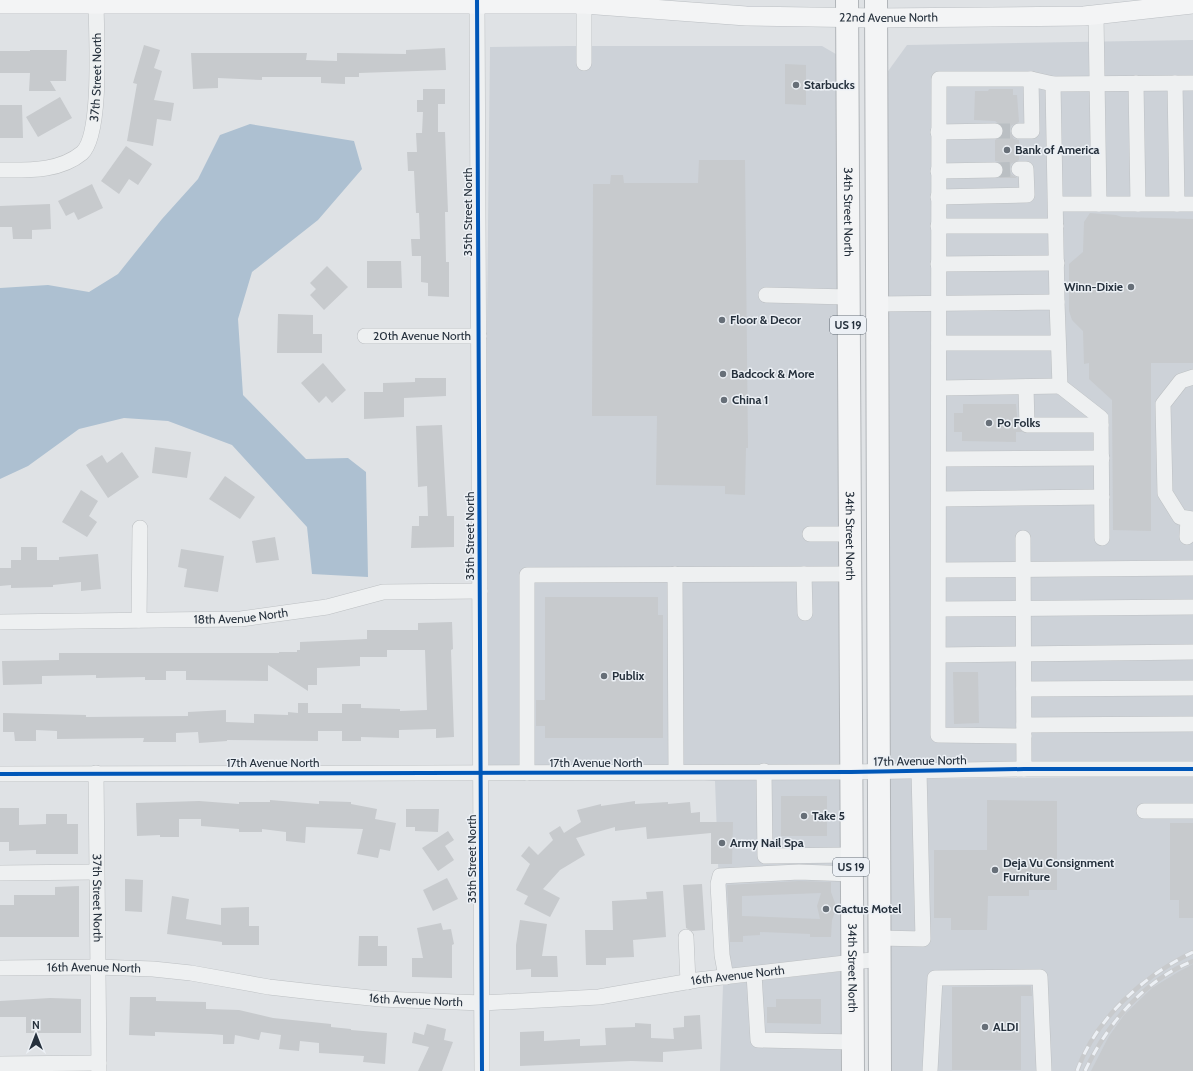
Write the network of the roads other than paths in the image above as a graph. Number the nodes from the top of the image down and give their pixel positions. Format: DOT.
graph roads {
  1 [pos="623,0"];
  2 [pos="96,2"];
  3 [pos="477,2"];
  4 [pos="595,2"];
  5 [pos="0,4"];
  6 [pos="1193,4"];
  7 [pos="847,9"];
  8 [pos="876,9"];
  9 [pos="1096,14"];
  10 [pos="584,63"];
  11 [pos="1031,79"];
  12 [pos="1136,83"];
  13 [pos="1175,83"];
  14 [pos="1193,83"];
  15 [pos="1053,84"];
  16 [pos="1097,84"];
  17 [pos="995,131"];
  18 [pos="1019,131"];
  19 [pos="938,132"];
  20 [pos="0,170"];
  21 [pos="995,170"];
  22 [pos="1019,170"];
  23 [pos="938,171"];
  24 [pos="938,197"];
  25 [pos="1056,204"];
  26 [pos="1099,204"];
  27 [pos="1138,204"];
  28 [pos="1177,204"];
  29 [pos="1193,204"];
  30 [pos="938,226"];
  31 [pos="1056,226"];
  32 [pos="1057,263"];
  33 [pos="938,264"];
  34 [pos="766,295"];
  35 [pos="848,297"];
  36 [pos="1058,302"];
  37 [pos="938,303"];
  38 [pos="877,304"];
  39 [pos="365,336"];
  40 [pos="479,336"];
  41 [pos="939,343"];
  42 [pos="1058,343"];
  43 [pos="1193,377"];
  44 [pos="1026,386"];
  45 [pos="1060,386"];
  46 [pos="939,388"];
  47 [pos="1101,425"];
  48 [pos="1102,458"];
  49 [pos="939,459"];
  50 [pos="1102,497"];
  51 [pos="939,499"];
  52 [pos="1190,519"];
  53 [pos="140,528"];
  54 [pos="810,534"];
  55 [pos="850,534"];
  56 [pos="1187,537"];
  57 [pos="1023,538"];
  58 [pos="1102,538"];
  59 [pos="1193,568"];
  60 [pos="1024,569"];
  61 [pos="939,570"];
  62 [pos="675,574"];
  63 [pos="804,574"];
  64 [pos="850,574"];
  65 [pos="480,591"];
  66 [pos="1193,607"];
  67 [pos="1024,608"];
  68 [pos="939,609"];
  69 [pos="805,614"];
  70 [pos="139,620"];
  71 [pos="0,622"];
  72 [pos="1193,652"];
  73 [pos="1024,654"];
  74 [pos="939,655"];
  75 [pos="1193,688"];
  76 [pos="1024,689"];
  77 [pos="1193,724"];
  78 [pos="1024,730"];
  79 [pos="1024,769"];
  80 [pos="1193,769"];
  81 [pos="764,771"];
  82 [pos="919,771"];
  83 [pos="676,772"];
  84 [pos="851,772"];
  85 [pos="880,772"];
  86 [pos="482,773"];
  87 [pos="527,773"];
  88 [pos="0,774"];
  89 [pos="96,774"];
  90 [pos="1193,810"];
  91 [pos="1144,811"];
  92 [pos="851,864"];
  93 [pos="96,872"];
  94 [pos="0,873"];
  95 [pos="686,937"];
  96 [pos="880,949"];
  97 [pos="852,962"];
  98 [pos="97,966"];
  99 [pos="0,968"];
  100 [pos="754,974"];
  101 [pos="726,977"];
  102 [pos="688,982"];
  103 [pos="482,1003"];
  104 [pos="853,1042"];
  105 [pos="0,1064"];
  106 [pos="99,1067"];
  107 [pos="482,1071"];
  108 [pos="853,1071"];
  109 [pos="880,1071"];
  110 [pos="930,1071"];
  111 [pos="1044,1071"];
  1 -- 4 [label="main road, 22nd Avenue North"];
  2 -- 3 [label="main road, 22nd Avenue North"];
  2 -- 5 [label="main road, 22nd Avenue North"];
  2 -- 20 [label="street, 37th Street North"];
  3 -- 4 [label="main road, 22nd Avenue North"];
  3 -- 40 [label="street, 35th Street North"];
  4 -- 7 [label="main road, 22nd Avenue North"];
  4 -- 10 [label="street"];
  6 -- 9 [label="main road, 22nd Avenue North"];
  7 -- 8 [label="main road, 22nd Avenue North"];
  7 -- 35 [label="highway, 34th Street North / US 19"];
  8 -- 9 [label="main road, 22nd Avenue North"];
  8 -- 38 [label="highway, US 19"];
  9 -- 16 [label="street"];
  11 -- 15 [label="street"];
  11 -- 18 [label="street"];
  11 -- 19 [label="street"];
  12 -- 13 [label="street"];
  12 -- 16 [label="street"];
  12 -- 27 [label="street"];
  13 -- 14 [label="street"];
  13 -- 28 [label="street"];
  15 -- 16 [label="street"];
  15 -- 25 [label="street"];
  16 -- 26 [label="street"];
  17 -- 19 [label="street"];
  19 -- 23 [label="street"];
  21 -- 23 [label="street"];
  22 -- 24 [label="street"];
  23 -- 24 [label="street"];
  24 -- 30 [label="street"];
  25 -- 26 [label="street"];
  25 -- 31 [label="street"];
  26 -- 27 [label="street"];
  27 -- 28 [label="street"];
  28 -- 29 [label="street"];
  30 -- 31 [label="street"];
  30 -- 33 [label="street"];
  31 -- 32 [label="street"];
  32 -- 33 [label="street"];
  32 -- 36 [label="street"];
  33 -- 37 [label="street"];
  34 -- 35 [label="street"];
  35 -- 38 [label="highway"];
  35 -- 55 [label="highway, 34th Street North / US 19"];
  36 -- 37 [label="street"];
  36 -- 42 [label="street"];
  37 -- 38 [label="street"];
  37 -- 41 [label="street"];
  38 -- 85 [label="highway, US 19"];
  39 -- 40 [label="street, 20th Avenue North"];
  40 -- 65 [label="street, 35th Street North"];
  41 -- 42 [label="street"];
  41 -- 46 [label="street"];
  42 -- 45 [label="street"];
  43 -- 52 [label="street"];
  44 -- 45 [label="street"];
  44 -- 46 [label="street"];
  44 -- 47 [label="street"];
  45 -- 47 [label="street"];
  46 -- 49 [label="street"];
  47 -- 48 [label="street"];
  48 -- 49 [label="street"];
  48 -- 50 [label="street"];
  49 -- 51 [label="street"];
  50 -- 51 [label="street"];
  50 -- 58 [label="street"];
  51 -- 61 [label="street"];
  52 -- 56 [label="street"];
  53 -- 70 [label="street"];
  54 -- 55 [label="street"];
  55 -- 64 [label="highway, 34th Street North / US 19"];
  57 -- 60 [label="street"];
  59 -- 60 [label="street"];
  60 -- 61 [label="street"];
  60 -- 67 [label="street"];
  61 -- 68 [label="street"];
  62 -- 63 [label="street"];
  62 -- 83 [label="street"];
  62 -- 87 [label="street"];
  63 -- 64 [label="street"];
  63 -- 69 [label="street"];
  64 -- 84 [label="highway, 34th Street North / US 19"];
  65 -- 70 [label="street, 18th Avenue North"];
  65 -- 86 [label="street, 35th Street North"];
  66 -- 67 [label="street"];
  67 -- 68 [label="street"];
  67 -- 73 [label="street"];
  68 -- 74 [label="street"];
  70 -- 71 [label="street, 18th Avenue North"];
  72 -- 73 [label="street"];
  73 -- 74 [label="street"];
  73 -- 76 [label="street"];
  74 -- 78 [label="street"];
  75 -- 76 [label="street"];
  76 -- 78 [label="street"];
  77 -- 78 [label="street"];
  78 -- 79 [label="street"];
  79 -- 80 [label="street, 17th Avenue North"];
  79 -- 82 [label="street, 17th Avenue North"];
  81 -- 83 [label="street, 17th Avenue North"];
  81 -- 84 [label="street, 17th Avenue North"];
  81 -- 92 [label="street"];
  82 -- 85 [label="street, 17th Avenue North"];
  82 -- 96 [label="street, 16th Avenue North"];
  83 -- 87 [label="street, 17th Avenue North"];
  84 -- 85 [label="street, 17th Avenue North"];
  84 -- 92 [label="highway, 34th Street North / US 19"];
  85 -- 96 [label="highway, US 19"];
  86 -- 87 [label="street, 17th Avenue North"];
  86 -- 89 [label="street, 17th Avenue North"];
  86 -- 103 [label="street, 35th Street North"];
  88 -- 89 [label="street, 17th Avenue North"];
  89 -- 93 [label="street, 37th Street North"];
  90 -- 91 [label="street"];
  92 -- 97 [label="highway, 34th Street North / US 19"];
  92 -- 101 [label="street"];
  93 -- 94 [label="street"];
  93 -- 98 [label="street, 37th Street North"];
  95 -- 102 [label="street"];
  96 -- 97 [label="street, 16th Avenue North"];
  96 -- 109 [label="highway, US 19"];
  97 -- 100 [label="street, 16th Avenue North"];
  97 -- 104 [label="highway, 34th Street North / US 19"];
  98 -- 99 [label="street, 16th Avenue North"];
  98 -- 103 [label="street, 16th Avenue North"];
  98 -- 106 [label="street, 37th Street North"];
  100 -- 101 [label="street, 16th Avenue North"];
  100 -- 104 [label="street"];
  101 -- 102 [label="street, 16th Avenue North"];
  102 -- 103 [label="street, 16th Avenue North"];
  103 -- 107 [label="street, 35th Street North"];
  104 -- 108 [label="highway, 34th Street North / US 19"];
  105 -- 106 [label="street"];
  110 -- 111 [label="street"];
}
